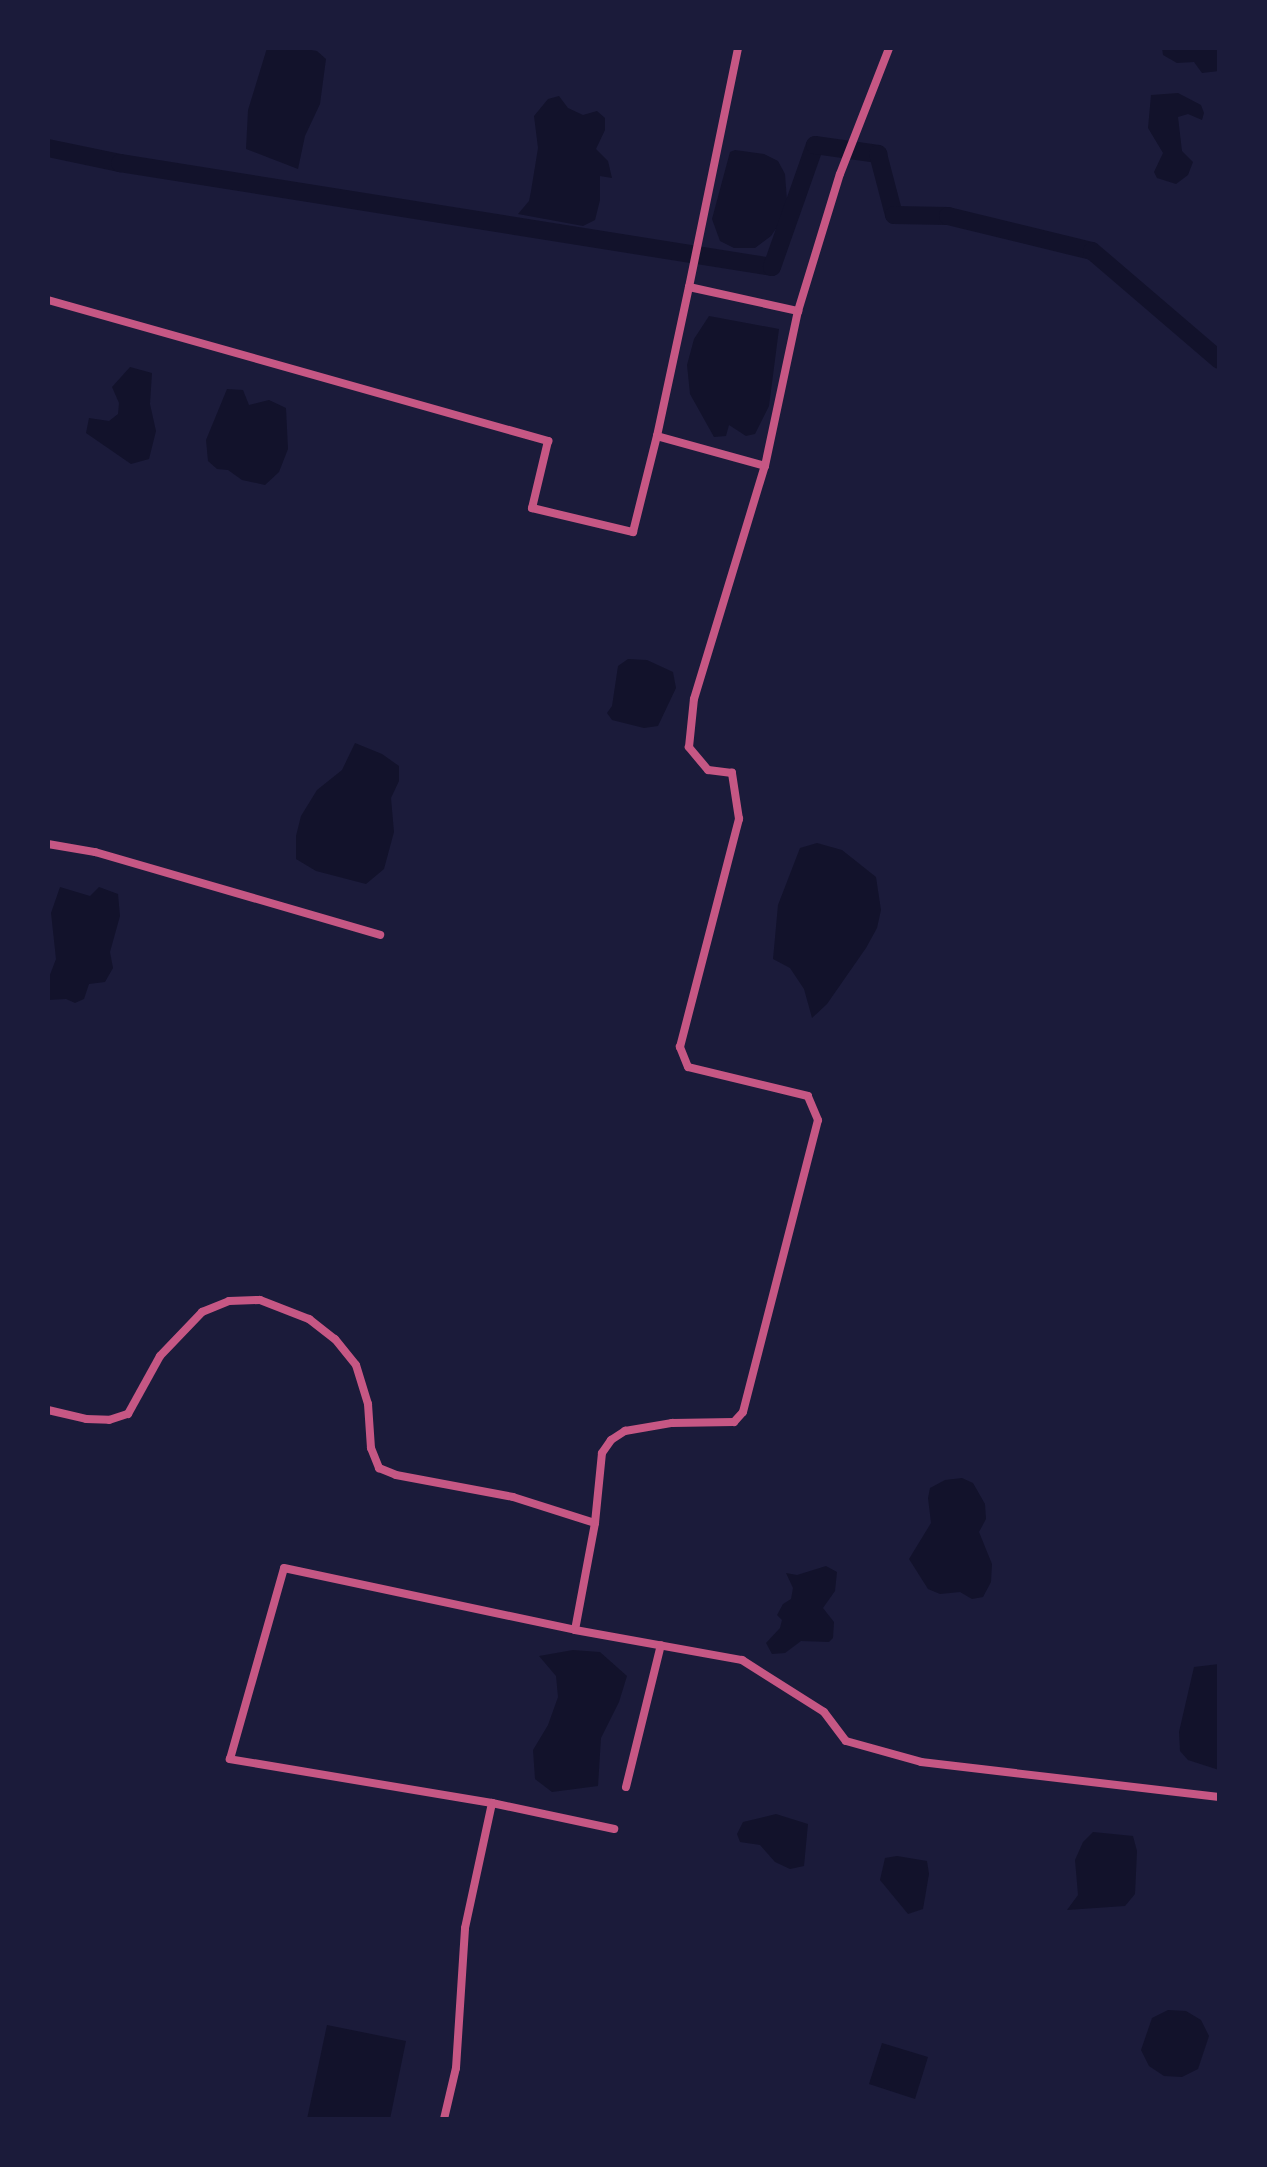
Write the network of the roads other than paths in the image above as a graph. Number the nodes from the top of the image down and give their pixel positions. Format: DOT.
graph roads {
  1 [pos="738,48"];
  2 [pos="889,48"];
  3 [pos="689,287"];
  4 [pos="48,300"];
  5 [pos="798,311"];
  6 [pos="657,436"];
  7 [pos="765,466"];
  8 [pos="48,844"];
  9 [pos="380,935"];
  10 [pos="48,1410"];
  11 [pos="595,1523"];
  12 [pos="575,1630"];
  13 [pos="661,1645"];
  14 [pos="626,1787"];
  15 [pos="1219,1797"];
  16 [pos="492,1803"];
  17 [pos="614,1829"];
  18 [pos="444,2119"];
  1 -- 3 [label="street"];
  2 -- 5 [label="street"];
  3 -- 5 [label="street"];
  3 -- 6 [label="street"];
  4 -- 6 [label="street"];
  5 -- 7 [label="street"];
  6 -- 7 [label="street"];
  7 -- 11 [label="street"];
  8 -- 9 [label="street"];
  10 -- 11 [label="street"];
  11 -- 12 [label="street"];
  12 -- 13 [label="street"];
  12 -- 16 [label="street"];
  13 -- 14 [label="street"];
  13 -- 15 [label="street"];
  16 -- 17 [label="street"];
  16 -- 18 [label="street"];
}
